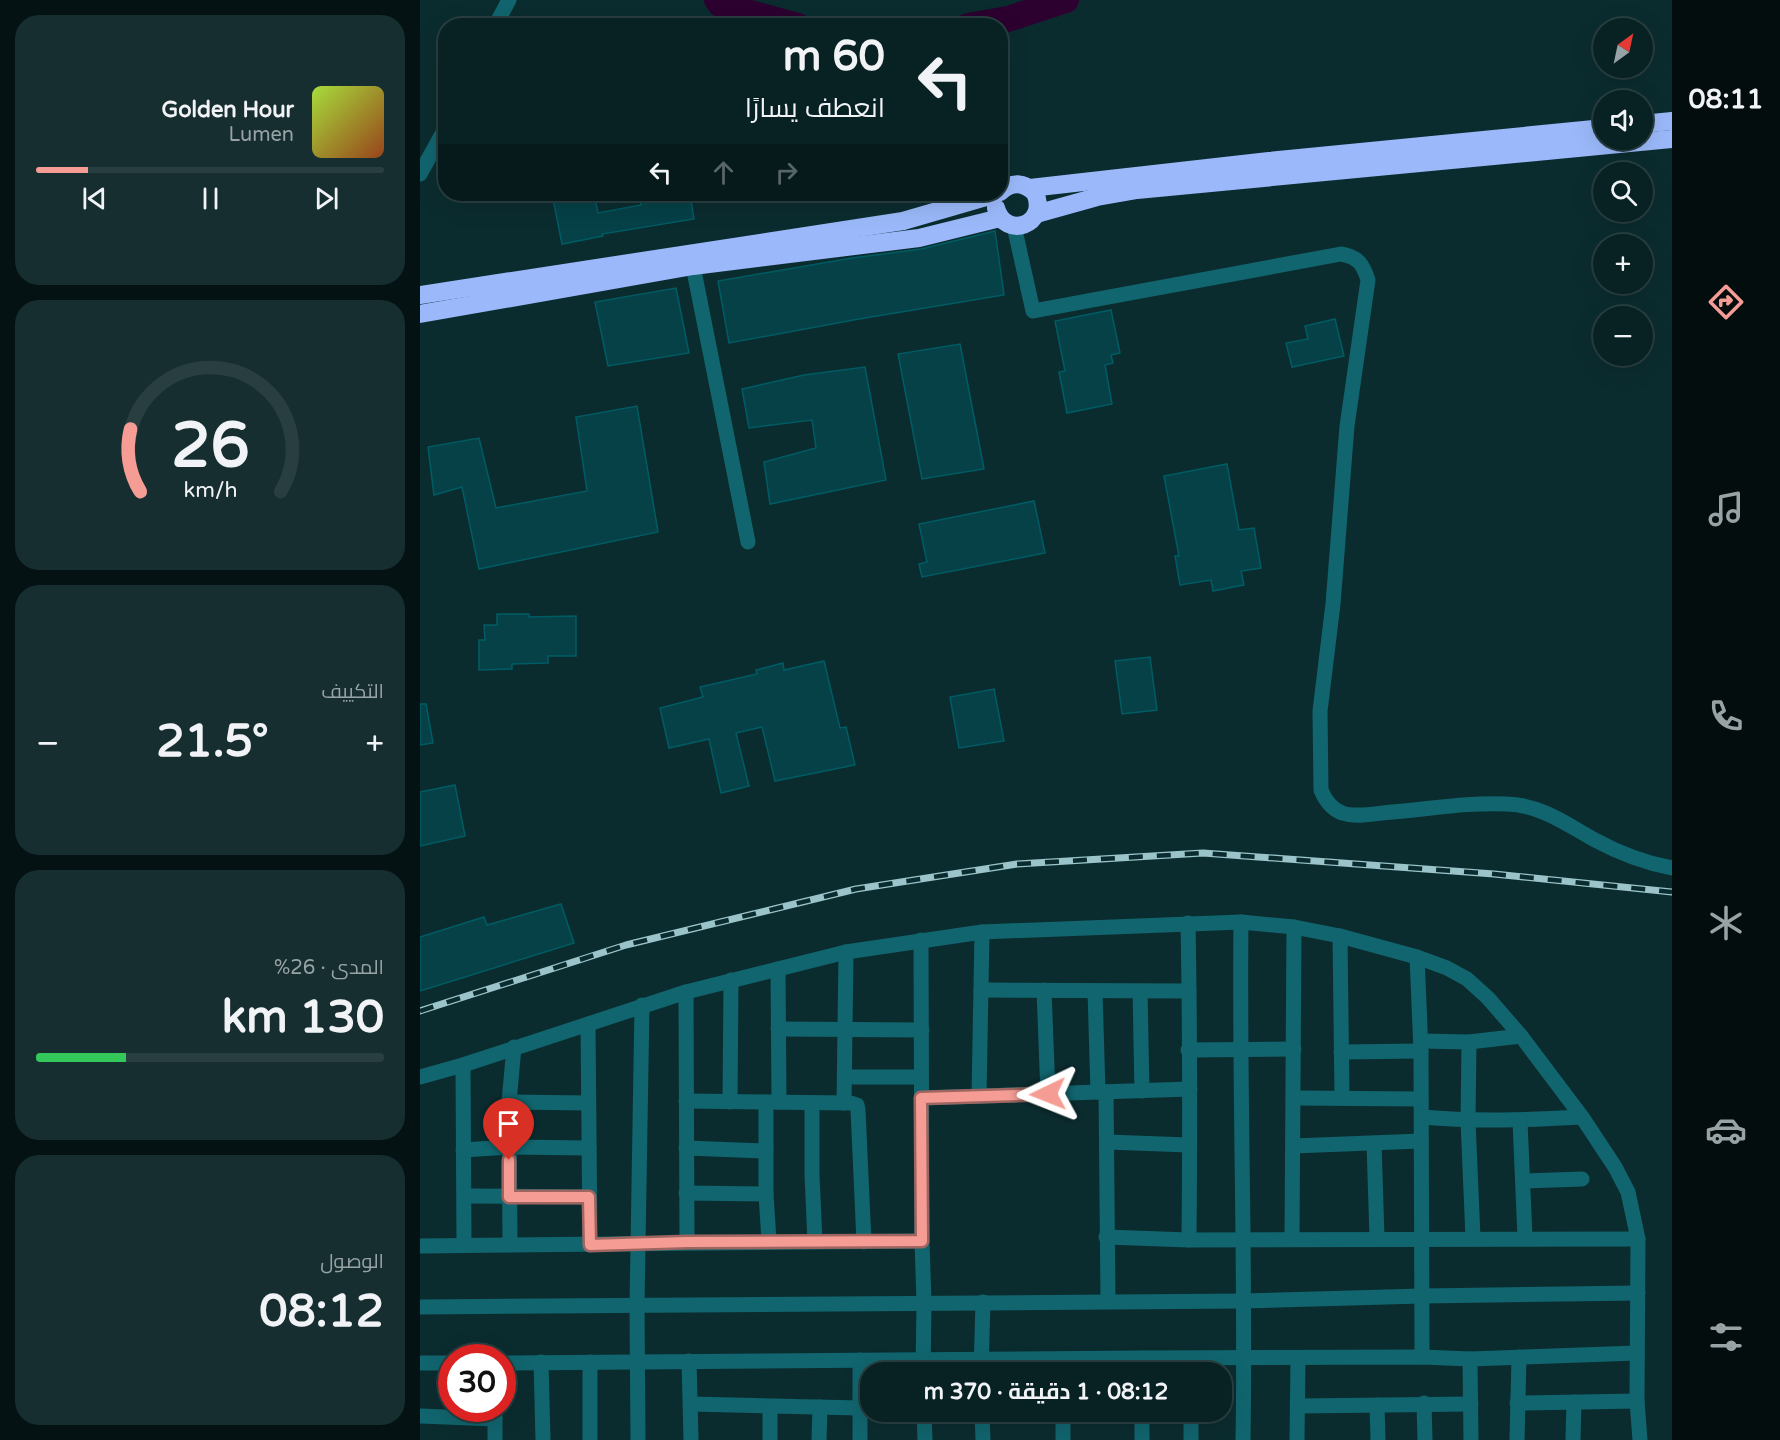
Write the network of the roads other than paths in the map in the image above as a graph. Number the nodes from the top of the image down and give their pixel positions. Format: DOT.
graph roads {
  1 [pos="509,0"];
  2 [pos="499,18"];
  3 [pos="1672,121"];
  4 [pos="1653,123"];
  5 [pos="1593,129"];
  6 [pos="1672,138"];
  7 [pos="438,141"];
  8 [pos="420,174"];
  9 [pos="1008,187"];
  10 [pos="1030,188"];
  11 [pos="971,201"];
  12 [pos="997,201"];
  13 [pos="1019,220"];
  14 [pos="693,266"];
  15 [pos="564,281"];
  16 [pos="420,295"];
  17 [pos="420,314"];
  18 [pos="747,542"];
  19 [pos="1672,868"];
  20 [pos="1241,922"];
  21 [pos="1188,923"];
  22 [pos="1294,927"];
  23 [pos="982,932"];
  24 [pos="1340,936"];
  25 [pos="921,940"];
  26 [pos="846,952"];
  27 [pos="1417,957"];
  28 [pos="778,969"];
  29 [pos="731,980"];
  30 [pos="981,990"];
  31 [pos="1044,990"];
  32 [pos="1095,991"];
  33 [pos="1140,991"];
  34 [pos="1189,991"];
  35 [pos="686,992"];
  36 [pos="642,1005"];
  37 [pos="588,1024"];
  38 [pos="778,1029"];
  39 [pos="845,1030"];
  40 [pos="922,1030"];
  41 [pos="1521,1036"];
  42 [pos="1469,1042"];
  43 [pos="1421,1046"];
  44 [pos="514,1047"];
  45 [pos="1294,1049"];
  46 [pos="1188,1050"];
  47 [pos="1239,1050"];
  48 [pos="1341,1052"];
  49 [pos="463,1065"];
  50 [pos="420,1077"];
  51 [pos="844,1077"];
  52 [pos="921,1077"];
  53 [pos="1190,1089"];
  54 [pos="1142,1091"];
  55 [pos="1102,1092"];
  56 [pos="1048,1094"];
  57 [pos="979,1096"];
  58 [pos="1342,1097"];
  59 [pos="921,1098"];
  60 [pos="1294,1098"];
  61 [pos="1421,1099"];
  62 [pos="686,1101"];
  63 [pos="509,1102"];
  64 [pos="730,1102"];
  65 [pos="773,1102"];
  66 [pos="588,1103"];
  67 [pos="812,1103"];
  68 [pos="844,1103"];
  69 [pos="1422,1117"];
  70 [pos="1582,1117"];
  71 [pos="1468,1121"];
  72 [pos="1520,1121"];
  73 [pos="1421,1141"];
  74 [pos="1107,1142"];
  75 [pos="1374,1143"];
  76 [pos="1190,1145"];
  77 [pos="1293,1146"];
  78 [pos="509,1148"];
  79 [pos="589,1148"];
  80 [pos="686,1148"];
  81 [pos="463,1150"];
  82 [pos="766,1151"];
  83 [pos="1582,1179"];
  84 [pos="1523,1180"];
  85 [pos="686,1192"];
  86 [pos="766,1194"];
  87 [pos="464,1196"];
  88 [pos="509,1197"];
  89 [pos="589,1197"];
  90 [pos="1106,1237"];
  91 [pos="1377,1238"];
  92 [pos="1473,1238"];
  93 [pos="1525,1238"];
  94 [pos="1243,1239"];
  95 [pos="1292,1239"];
  96 [pos="1422,1239"];
  97 [pos="1638,1239"];
  98 [pos="1189,1240"];
  99 [pos="768,1241"];
  100 [pos="922,1241"];
  101 [pos="687,1242"];
  102 [pos="815,1242"];
  103 [pos="864,1242"];
  104 [pos="638,1244"];
  105 [pos="464,1245"];
  106 [pos="510,1245"];
  107 [pos="590,1245"];
  108 [pos="420,1246"];
  109 [pos="1638,1293"];
  110 [pos="1422,1296"];
  111 [pos="1108,1301"];
  112 [pos="1243,1301"];
  113 [pos="982,1302"];
  114 [pos="924,1303"];
  115 [pos="637,1306"];
  116 [pos="420,1307"];
  117 [pos="1637,1353"];
  118 [pos="1244,1357"];
  119 [pos="1422,1357"];
  120 [pos="1519,1357"];
  121 [pos="1298,1358"];
  122 [pos="1470,1359"];
  123 [pos="860,1360"];
  124 [pos="689,1361"];
  125 [pos="541,1362"];
  126 [pos="590,1362"];
  127 [pos="638,1362"];
  128 [pos="881,1362"];
  129 [pos="923,1362"];
  130 [pos="981,1362"];
  131 [pos="1212,1362"];
  132 [pos="420,1363"];
  133 [pos="438,1363"];
  134 [pos="516,1363"];
  135 [pos="1636,1401"];
  136 [pos="1574,1402"];
  137 [pos="1424,1403"];
  138 [pos="1517,1403"];
  139 [pos="691,1404"];
  140 [pos="1471,1404"];
  141 [pos="1377,1405"];
  142 [pos="1298,1406"];
  143 [pos="770,1407"];
  144 [pos="820,1407"];
  145 [pos="860,1408"];
  146 [pos="420,1416"];
  147 [pos="438,1416"];
  148 [pos="495,1422"];
  149 [pos="860,1422"];
  150 [pos="924,1422"];
  151 [pos="982,1422"];
  152 [pos="1063,1422"];
  153 [pos="1142,1422"];
  154 [pos="1191,1422"];
  155 [pos="495,1440"];
  156 [pos="543,1440"];
  157 [pos="590,1440"];
  158 [pos="638,1440"];
  159 [pos="691,1440"];
  160 [pos="770,1440"];
  161 [pos="819,1440"];
  162 [pos="860,1440"];
  163 [pos="925,1440"];
  164 [pos="983,1440"];
  165 [pos="1063,1440"];
  166 [pos="1142,1440"];
  167 [pos="1191,1440"];
  168 [pos="1243,1440"];
  169 [pos="1298,1440"];
  170 [pos="1378,1440"];
  171 [pos="1425,1440"];
  172 [pos="1472,1440"];
  173 [pos="1517,1440"];
  174 [pos="1573,1440"];
  175 [pos="1640,1440"];
  1 -- 2 [label="street"];
  3 -- 4 [label="highway"];
  5 -- 10 [label="highway"];
  6 -- 13 [label="highway"];
  7 -- 8 [label="street"];
  9 -- 10 [label="highway"];
  10 -- 13 [label="highway"];
  11 -- 15 [label="highway"];
  12 -- 13 [label="highway"];
  13 -- 14 [label="highway"];
  13 -- 19 [label="street"];
  14 -- 15 [label="highway"];
  14 -- 18 [label="street"];
  15 -- 16 [label="highway"];
  15 -- 17 [label="highway"];
  20 -- 21 [label="street"];
  20 -- 22 [label="street"];
  20 -- 47 [label="street"];
  21 -- 23 [label="street"];
  21 -- 34 [label="street"];
  22 -- 24 [label="street"];
  22 -- 45 [label="street"];
  23 -- 25 [label="street"];
  23 -- 30 [label="street"];
  24 -- 27 [label="street"];
  24 -- 48 [label="street"];
  25 -- 26 [label="street"];
  25 -- 40 [label="street"];
  26 -- 28 [label="street"];
  26 -- 39 [label="street"];
  27 -- 41 [label="street"];
  27 -- 43 [label="street"];
  28 -- 29 [label="street"];
  28 -- 38 [label="street"];
  29 -- 35 [label="street"];
  29 -- 64 [label="street"];
  30 -- 31 [label="street"];
  30 -- 57 [label="street"];
  31 -- 32 [label="street"];
  31 -- 56 [label="street"];
  32 -- 33 [label="street"];
  32 -- 55 [label="street"];
  33 -- 34 [label="street"];
  33 -- 54 [label="street"];
  34 -- 46 [label="street"];
  35 -- 36 [label="street"];
  35 -- 62 [label="street"];
  36 -- 37 [label="street"];
  36 -- 104 [label="street"];
  37 -- 44 [label="street"];
  37 -- 66 [label="street"];
  38 -- 39 [label="street"];
  38 -- 65 [label="street"];
  39 -- 40 [label="street"];
  39 -- 51 [label="street"];
  40 -- 52 [label="street"];
  41 -- 42 [label="street"];
  41 -- 70 [label="street"];
  42 -- 43 [label="street"];
  42 -- 71 [label="street"];
  43 -- 48 [label="street"];
  43 -- 61 [label="street"];
  44 -- 49 [label="street"];
  44 -- 63 [label="street"];
  45 -- 47 [label="street"];
  45 -- 60 [label="street"];
  46 -- 47 [label="street"];
  46 -- 53 [label="street"];
  47 -- 94 [label="street"];
  48 -- 58 [label="street"];
  49 -- 50 [label="street"];
  49 -- 81 [label="street"];
  51 -- 52 [label="street"];
  51 -- 68 [label="street"];
  52 -- 59 [label="street"];
  53 -- 54 [label="street"];
  53 -- 76 [label="street"];
  54 -- 55 [label="street"];
  55 -- 56 [label="street"];
  55 -- 74 [label="street"];
  56 -- 57 [label="street"];
  57 -- 59 [label="street"];
  58 -- 60 [label="street"];
  58 -- 61 [label="street"];
  59 -- 100 [label="street"];
  60 -- 77 [label="street"];
  61 -- 69 [label="street"];
  62 -- 64 [label="street"];
  62 -- 80 [label="street"];
  63 -- 66 [label="street"];
  63 -- 78 [label="street"];
  64 -- 65 [label="street"];
  65 -- 67 [label="street"];
  65 -- 82 [label="street"];
  66 -- 79 [label="street"];
  67 -- 68 [label="street"];
  67 -- 102 [label="street"];
  68 -- 103 [label="street"];
  69 -- 71 [label="street"];
  69 -- 73 [label="street"];
  70 -- 72 [label="street"];
  70 -- 97 [label="street"];
  71 -- 72 [label="street"];
  71 -- 92 [label="street"];
  72 -- 84 [label="street"];
  73 -- 75 [label="street"];
  73 -- 96 [label="street"];
  74 -- 76 [label="street"];
  74 -- 90 [label="street"];
  75 -- 77 [label="street"];
  75 -- 91 [label="street"];
  76 -- 98 [label="street"];
  77 -- 95 [label="street"];
  78 -- 79 [label="street"];
  78 -- 81 [label="street"];
  78 -- 88 [label="street"];
  79 -- 89 [label="street"];
  80 -- 82 [label="street"];
  80 -- 85 [label="street"];
  81 -- 87 [label="street"];
  82 -- 86 [label="street"];
  83 -- 84 [label="street"];
  84 -- 93 [label="street"];
  85 -- 86 [label="street"];
  85 -- 101 [label="street"];
  86 -- 99 [label="street"];
  87 -- 88 [label="street"];
  87 -- 105 [label="street"];
  88 -- 89 [label="street"];
  88 -- 106 [label="street"];
  89 -- 107 [label="street"];
  90 -- 98 [label="street"];
  90 -- 111 [label="street"];
  91 -- 95 [label="street"];
  91 -- 96 [label="street"];
  92 -- 93 [label="street"];
  92 -- 96 [label="street"];
  93 -- 97 [label="street"];
  94 -- 95 [label="street"];
  94 -- 98 [label="street"];
  94 -- 112 [label="street"];
  96 -- 110 [label="street"];
  97 -- 109 [label="street"];
  99 -- 101 [label="street"];
  99 -- 102 [label="street"];
  100 -- 103 [label="street"];
  100 -- 114 [label="street"];
  101 -- 104 [label="street"];
  102 -- 103 [label="street"];
  104 -- 107 [label="street"];
  104 -- 115 [label="street"];
  105 -- 106 [label="street"];
  105 -- 108 [label="street"];
  106 -- 107 [label="street"];
  109 -- 110 [label="street"];
  109 -- 117 [label="street"];
  110 -- 112 [label="street"];
  110 -- 119 [label="street"];
  111 -- 112 [label="street"];
  111 -- 113 [label="street"];
  112 -- 118 [label="street"];
  113 -- 114 [label="street"];
  113 -- 130 [label="street"];
  114 -- 115 [label="street"];
  114 -- 129 [label="street"];
  115 -- 116 [label="street"];
  115 -- 127 [label="street"];
  117 -- 120 [label="street"];
  117 -- 135 [label="street"];
  118 -- 121 [label="street"];
  118 -- 131 [label="street"];
  118 -- 168 [label="street"];
  119 -- 121 [label="street"];
  119 -- 122 [label="street"];
  120 -- 122 [label="street"];
  120 -- 138 [label="street"];
  121 -- 142 [label="street"];
  122 -- 140 [label="street"];
  123 -- 124 [label="street"];
  123 -- 128 [label="street"];
  124 -- 127 [label="street"];
  124 -- 139 [label="street"];
  125 -- 126 [label="street"];
  125 -- 134 [label="street"];
  125 -- 156 [label="street"];
  126 -- 127 [label="street"];
  126 -- 157 [label="street"];
  127 -- 158 [label="street"];
  132 -- 133 [label="street"];
  135 -- 136 [label="street"];
  135 -- 175 [label="street"];
  136 -- 138 [label="street"];
  136 -- 174 [label="street"];
  137 -- 140 [label="street"];
  137 -- 141 [label="street"];
  137 -- 171 [label="street"];
  138 -- 173 [label="street"];
  139 -- 143 [label="street"];
  139 -- 159 [label="street"];
  140 -- 172 [label="street"];
  141 -- 142 [label="street"];
  141 -- 170 [label="street"];
  142 -- 169 [label="street"];
  143 -- 144 [label="street"];
  143 -- 160 [label="street"];
  144 -- 145 [label="street"];
  144 -- 161 [label="street"];
  146 -- 147 [label="street"];
  148 -- 155 [label="street"];
  149 -- 162 [label="street"];
  150 -- 163 [label="street"];
  151 -- 164 [label="street"];
  152 -- 165 [label="street"];
  153 -- 166 [label="street"];
  154 -- 167 [label="street"];
}
